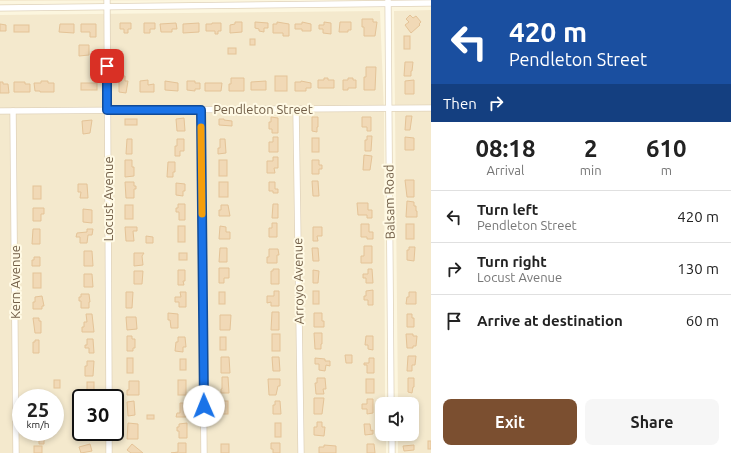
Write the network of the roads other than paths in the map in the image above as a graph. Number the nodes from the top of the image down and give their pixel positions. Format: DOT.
graph roads {
  1 [pos="106,0"];
  2 [pos="388,2"];
  3 [pos="431,3"];
  4 [pos="106,7"];
  5 [pos="0,8"];
  6 [pos="388,108"];
  7 [pos="431,108"];
  8 [pos="296,109"];
  9 [pos="107,110"];
  10 [pos="201,110"];
  11 [pos="0,111"];
  12 [pos="13,111"];
  13 [pos="109,389"];
  14 [pos="391,397"];
  15 [pos="109,441"];
  16 [pos="392,441"];
  17 [pos="16,453"];
  18 [pos="109,453"];
  19 [pos="204,453"];
  20 [pos="301,453"];
  21 [pos="392,453"];
  1 -- 4 [label="street, Locust Avenue"];
  2 -- 3 [label="street"];
  2 -- 4 [label="street"];
  2 -- 6 [label="street, Balsam Road"];
  4 -- 5 [label="street"];
  4 -- 9 [label="street, Locust Avenue"];
  6 -- 7 [label="street, Pendleton Street"];
  6 -- 8 [label="street, Pendleton Street"];
  6 -- 14 [label="street, Balsam Road"];
  8 -- 10 [label="street, Pendleton Street"];
  8 -- 20 [label="street, Arroyo Avenue"];
  9 -- 10 [label="street, Pendleton Street"];
  9 -- 12 [label="street, Pendleton Street"];
  9 -- 13 [label="street, Locust Avenue"];
  10 -- 19 [label="street"];
  11 -- 12 [label="street, Pendleton Street"];
  12 -- 17 [label="street, Kern Avenue"];
  15 -- 18 [label="street"];
  16 -- 21 [label="street"];
}
